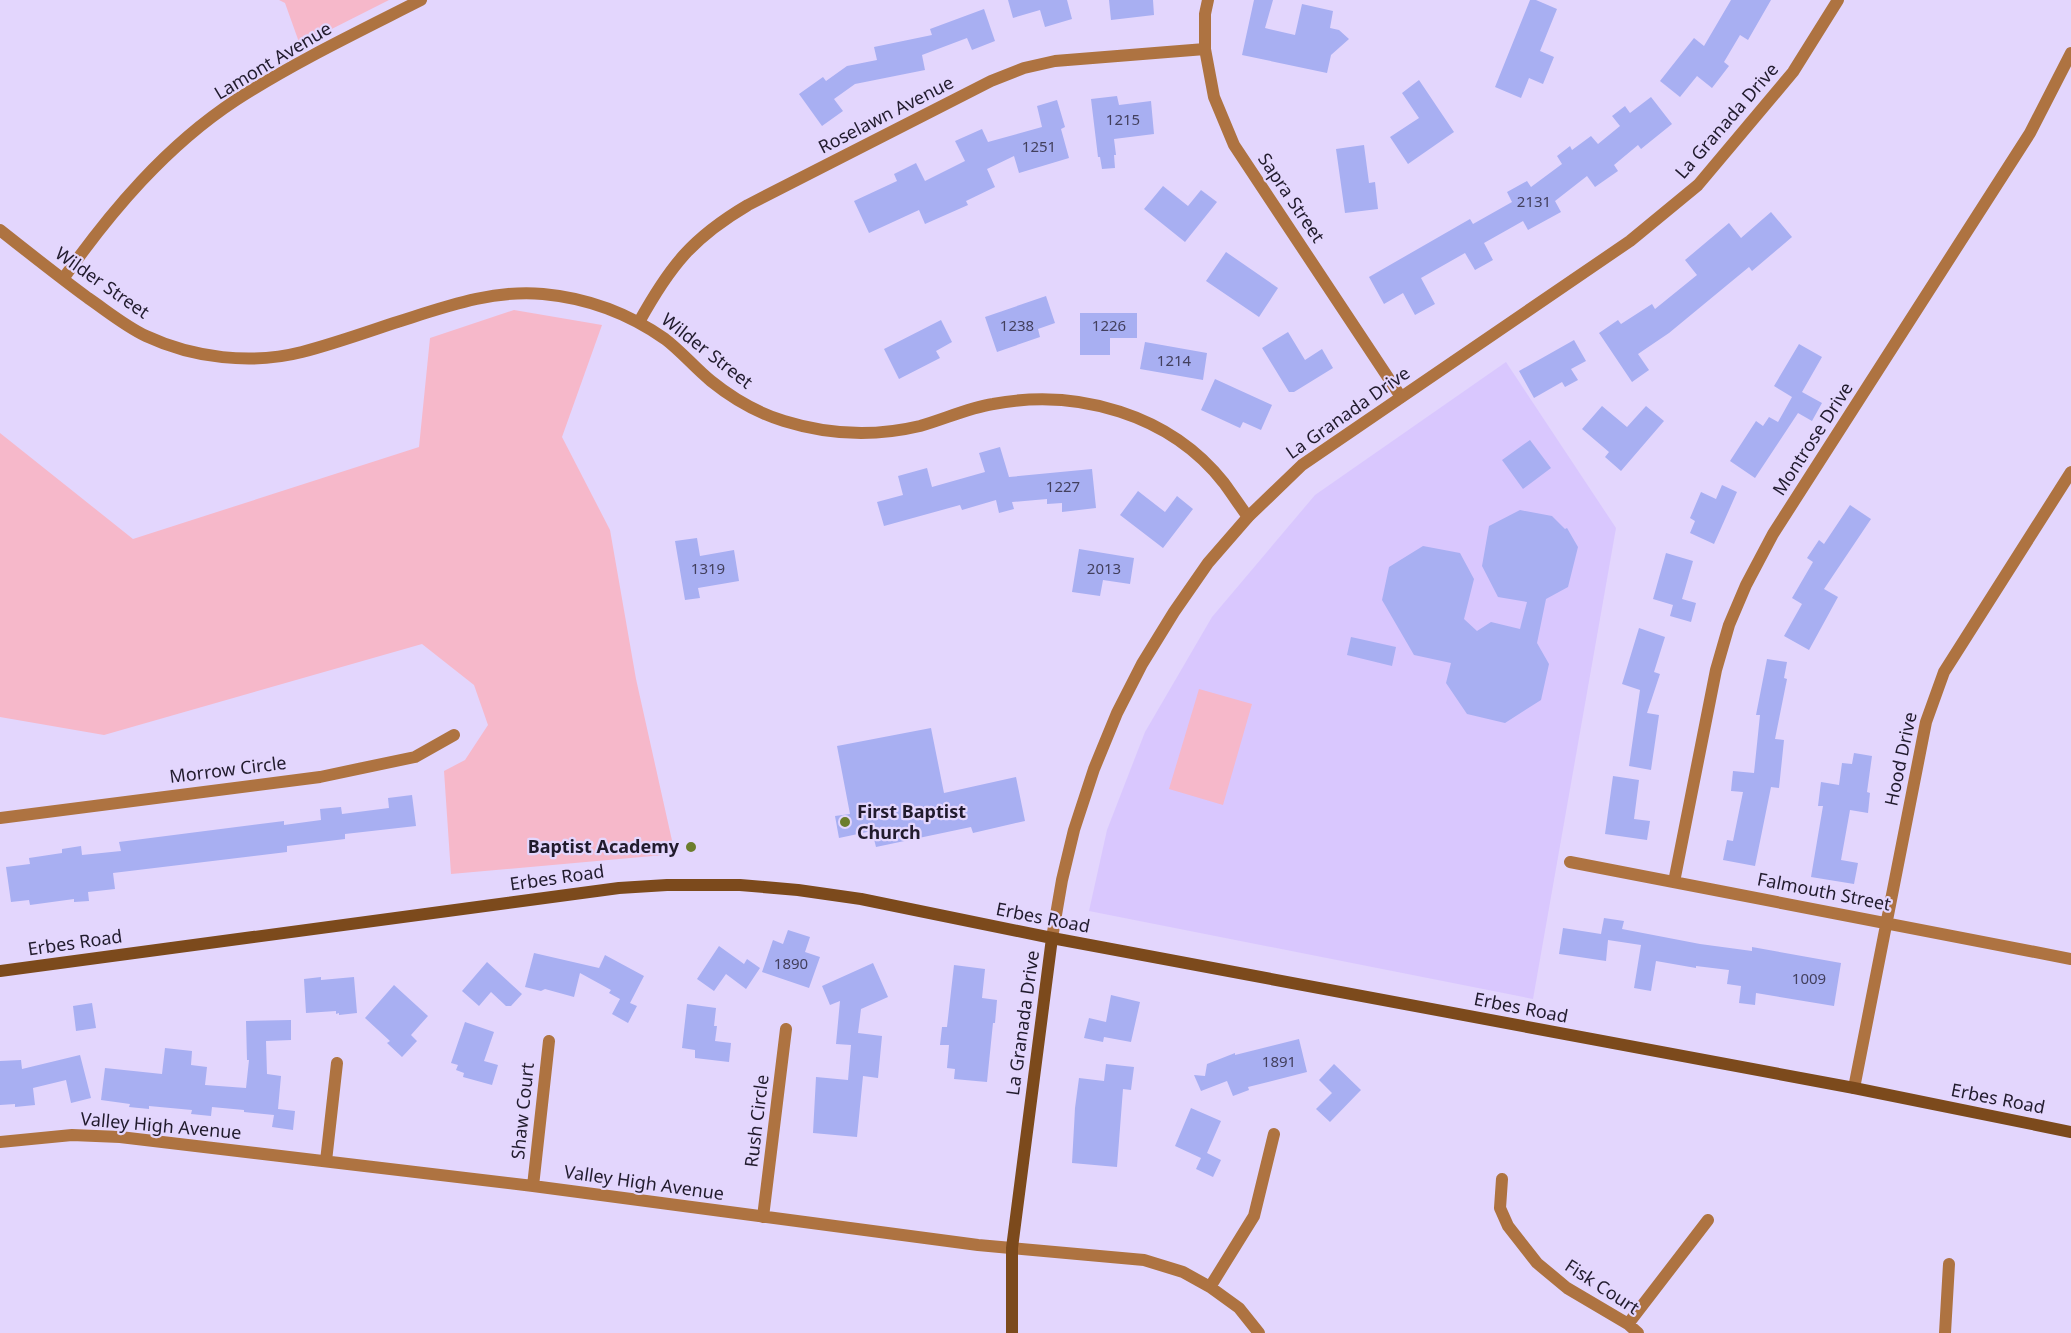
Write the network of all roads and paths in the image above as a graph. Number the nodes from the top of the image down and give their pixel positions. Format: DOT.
graph roads {
  1 [pos="421,0"];
  2 [pos="1208,0"];
  3 [pos="1838,0"];
  4 [pos="1205,49"];
  5 [pos="2071,53"];
  6 [pos="0,230"];
  7 [pos="63,279"];
  8 [pos="639,322"];
  9 [pos="1401,397"];
  10 [pos="2071,472"];
  11 [pos="1248,517"];
  12 [pos="454,735"];
  13 [pos="0,818"];
  14 [pos="1570,862"];
  15 [pos="1674,882"];
  16 [pos="1887,923"];
  17 [pos="1052,938"];
  18 [pos="2071,959"];
  19 [pos="0,971"];
  20 [pos="786,1029"];
  21 [pos="549,1041"];
  22 [pos="337,1063"];
  23 [pos="1854,1089"];
  24 [pos="2071,1132"];
  25 [pos="1274,1134"];
  26 [pos="0,1142"];
  27 [pos="326,1161"];
  28 [pos="1502,1179"];
  29 [pos="533,1186"];
  30 [pos="763,1217"];
  31 [pos="1708,1220"];
  32 [pos="1012,1248"];
  33 [pos="1948,1264"];
  34 [pos="1210,1287"];
  35 [pos="1628,1324"];
  36 [pos="1012,1333"];
  37 [pos="1260,1333"];
  38 [pos="1638,1333"];
  39 [pos="1944,1333"];
  1 -- 7 [label="street, Lamont Avenue"];
  2 -- 4 [label="street, Sapra Street"];
  3 -- 9 [label="street, La Granada Drive"];
  4 -- 8 [label="street, Roselawn Avenue"];
  4 -- 9 [label="street, Sapra Street"];
  5 -- 15 [label="street, Montrose Drive"];
  6 -- 7 [label="street, Wilder Street"];
  7 -- 8 [label="street, Wilder Street"];
  8 -- 11 [label="street, Wilder Street"];
  9 -- 11 [label="street, La Granada Drive"];
  10 -- 16 [label="street, Hood Drive"];
  11 -- 17 [label="street, La Granada Drive"];
  12 -- 13 [label="street, Morrow Circle"];
  14 -- 15 [label="street, Falmouth Street"];
  15 -- 16 [label="street, Falmouth Street"];
  16 -- 18 [label="street, Falmouth Street"];
  16 -- 23 [label="street, Hood Drive"];
  17 -- 19 [label="main road, Erbes Road"];
  17 -- 23 [label="main road, Erbes Road"];
  17 -- 32 [label="main road, La Granada Drive"];
  20 -- 30 [label="street, Rush Circle"];
  21 -- 29 [label="street, Shaw Court"];
  22 -- 27 [label="street"];
  23 -- 24 [label="main road, Erbes Road"];
  25 -- 34 [label="street"];
  26 -- 27 [label="street, Valley High Avenue"];
  27 -- 29 [label="street, Valley High Avenue"];
  28 -- 35 [label="street, Fisk Court"];
  29 -- 30 [label="street, Valley High Avenue"];
  30 -- 32 [label="street, Valley High Avenue"];
  31 -- 35 [label="street"];
  32 -- 34 [label="street, Valley High Avenue"];
  32 -- 36 [label="main road, La Granada Drive"];
  33 -- 39 [label="street"];
  34 -- 37 [label="street, Valley High Avenue"];
  35 -- 38 [label="street, Fisk Court"];
}
